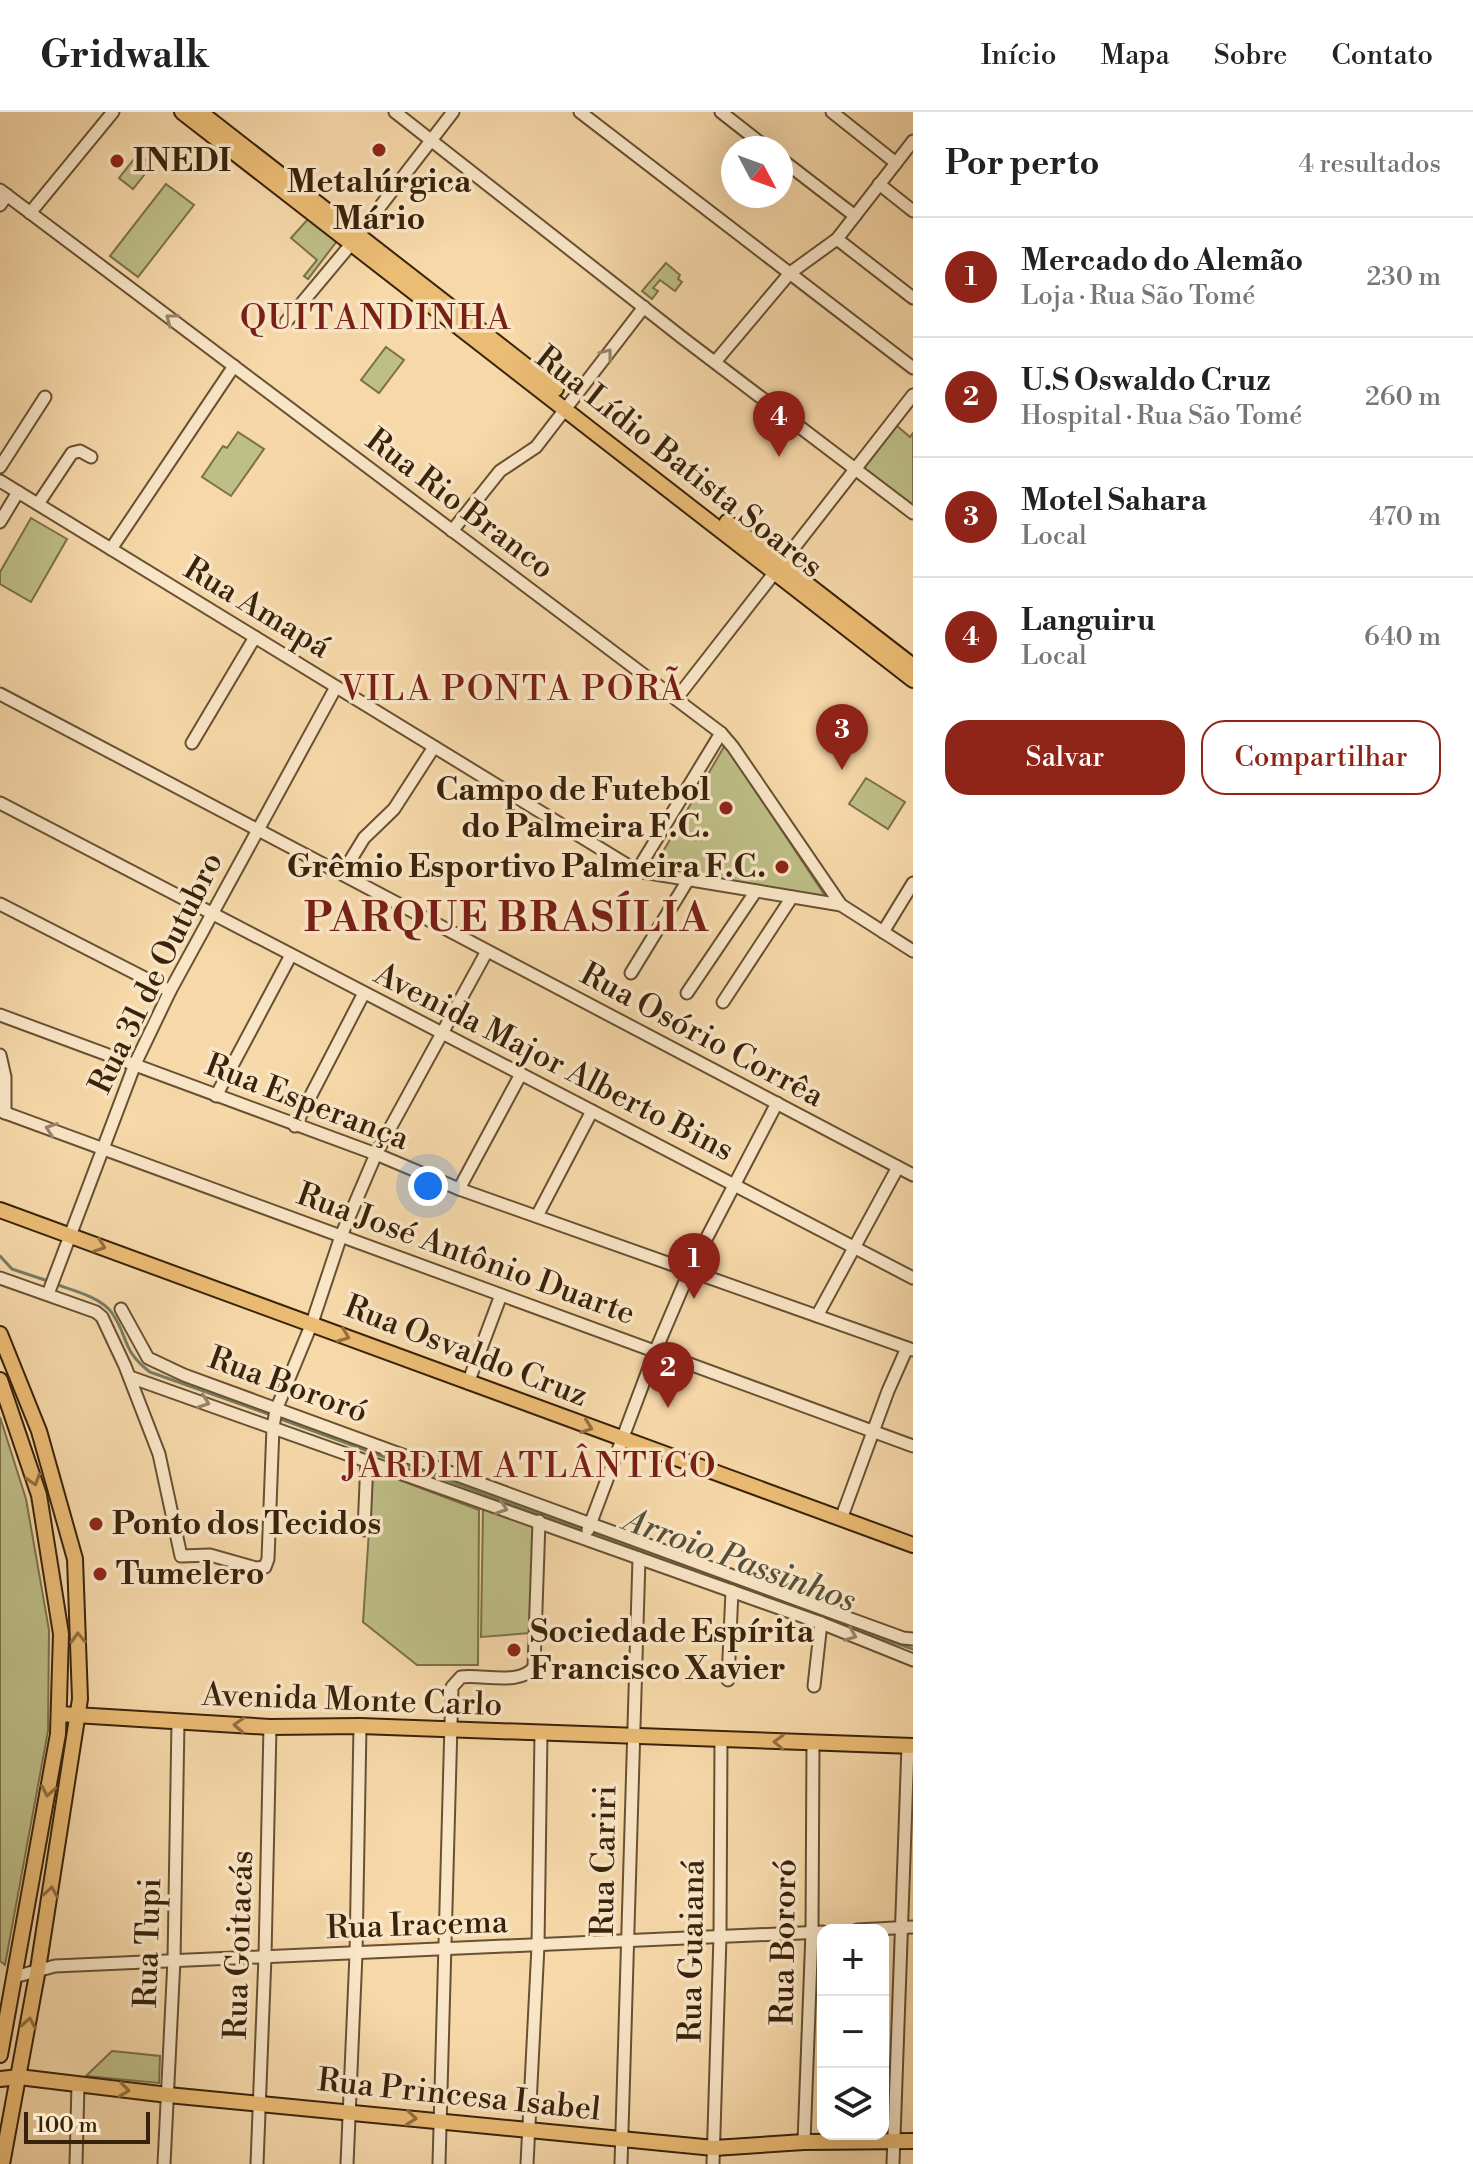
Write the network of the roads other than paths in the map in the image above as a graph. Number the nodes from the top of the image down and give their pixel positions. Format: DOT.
graph roads {
  1 [pos="113,112"];
  2 [pos="395,112"];
  3 [pos="453,112"];
  4 [pos="580,112"];
  5 [pos="832,112"];
  6 [pos="190,113"];
  7 [pos="728,114"];
  8 [pos="753,136"];
  9 [pos="431,140"];
  10 [pos="913,141"];
  11 [pos="896,163"];
  12 [pos="793,168"];
  13 [pos="879,184"];
  14 [pos="2,197"];
  15 [pos="913,211"];
  16 [pos="30,213"];
  17 [pos="855,216"];
  18 [pos="355,238"];
  19 [pos="837,239"];
  20 [pos="790,273"];
  21 [pos="913,298"];
  22 [pos="644,307"];
  23 [pos="286,322"];
  24 [pos="715,362"];
  25 [pos="234,366"];
  26 [pos="913,368"];
  27 [pos="913,395"];
  28 [pos="45,397"];
  29 [pos="568,405"];
  30 [pos="91,457"];
  31 [pos="0,467"];
  32 [pos="855,470"];
  33 [pos="0,481"];
  34 [pos="18,492"];
  35 [pos="38,504"];
  36 [pos="913,513"];
  37 [pos="0,522"];
  38 [pos="452,531"];
  39 [pos="111,549"];
  40 [pos="778,568"];
  41 [pos="255,637"];
  42 [pos="913,666"];
  43 [pos="913,680"];
  44 [pos="336,687"];
  45 [pos="0,694"];
  46 [pos="676,699"];
  47 [pos="721,733"];
  48 [pos="192,743"];
  49 [pos="434,747"];
  50 [pos="0,803"];
  51 [pos="258,830"];
  52 [pos="637,871"];
  53 [pos="342,874"];
  54 [pos="688,880"];
  55 [pos="913,883"];
  56 [pos="756,891"];
  57 [pos="792,897"];
  58 [pos="0,904"];
  59 [pos="841,905"];
  60 [pos="212,913"];
  61 [pos="883,932"];
  62 [pos="487,951"];
  63 [pos="913,951"];
  64 [pos="291,955"];
  65 [pos="631,973"];
  66 [pos="170,991"];
  67 [pos="364,993"];
  68 [pos="687,993"];
  69 [pos="723,1002"];
  70 [pos="0,1015"];
  71 [pos="443,1033"];
  72 [pos="0,1055"];
  73 [pos="135,1064"];
  74 [pos="521,1074"];
  75 [pos="216,1096"];
  76 [pos="777,1103"];
  77 [pos="592,1111"];
  78 [pos="3,1112"];
  79 [pos="295,1126"];
  80 [pos="102,1147"];
  81 [pos="376,1154"];
  82 [pos="898,1167"];
  83 [pos="913,1175"];
  84 [pos="735,1185"];
  85 [pos="459,1189"];
  86 [pos="0,1210"];
  87 [pos="537,1216"];
  88 [pos="70,1235"];
  89 [pos="341,1236"];
  90 [pos="854,1247"];
  91 [pos="690,1270"];
  92 [pos="0,1278"];
  93 [pos="913,1278"];
  94 [pos="51,1285"];
  95 [pos="501,1295"];
  96 [pos="121,1309"];
  97 [pos="817,1316"];
  98 [pos="312,1323"];
  99 [pos="0,1334"];
  100 [pos="910,1349"];
  101 [pos="655,1352"];
  102 [pos="134,1363"];
  103 [pos="0,1380"];
  104 [pos="468,1383"];
  105 [pos="276,1410"];
  106 [pos="273,1426"];
  107 [pos="873,1432"];
  108 [pos="622,1439"];
  109 [pos="913,1446"];
  110 [pos="367,1461"];
  111 [pos="841,1519"];
  112 [pos="539,1521"];
  113 [pos="364,1530"];
  114 [pos="588,1531"];
  115 [pos="913,1545"];
  116 [pos="639,1558"];
  117 [pos="732,1591"];
  118 [pos="821,1623"];
  119 [pos="913,1639"];
  120 [pos="913,1660"];
  121 [pos="728,1680"];
  122 [pos="814,1686"];
  123 [pos="59,1714"];
  124 [pos="78,1715"];
  125 [pos="178,1722"];
  126 [pos="360,1726"];
  127 [pos="270,1727"];
  128 [pos="451,1729"];
  129 [pos="541,1733"];
  130 [pos="633,1736"];
  131 [pos="721,1739"];
  132 [pos="813,1743"];
  133 [pos="910,1746"];
  134 [pos="908,1835"];
  135 [pos="818,1924"];
  136 [pos="908,1928"];
  137 [pos="817,1932"];
  138 [pos="720,1936"];
  139 [pos="628,1941"];
  140 [pos="538,1946"];
  141 [pos="817,1947"];
  142 [pos="444,1948"];
  143 [pos="356,1954"];
  144 [pos="265,1956"];
  145 [pos="174,1960"];
  146 [pos="38,1969"];
  147 [pos="14,1977"];
  148 [pos="0,2052"];
  149 [pos="19,2077"];
  150 [pos="0,2079"];
  151 [pos="78,2084"];
  152 [pos="168,2095"];
  153 [pos="260,2104"];
  154 [pos="351,2112"];
  155 [pos="441,2121"];
  156 [pos="528,2130"];
  157 [pos="623,2140"];
  158 [pos="894,2141"];
  159 [pos="913,2141"];
  160 [pos="804,2142"];
  161 [pos="714,2148"];
  162 [pos="2,2164"];
  163 [pos="76,2164"];
  164 [pos="164,2164"];
  165 [pos="257,2164"];
  166 [pos="347,2164"];
  167 [pos="439,2164"];
  168 [pos="527,2164"];
  169 [pos="621,2164"];
  170 [pos="713,2164"];
  171 [pos="893,2164"];
  1 -- 16 [label="street"];
  2 -- 9 [label="street"];
  3 -- 9 [label="street"];
  4 -- 20 [label="street"];
  5 -- 11 [label="street"];
  6 -- 18 [label="main road, Rua Lídio Batista Soares"];
  7 -- 8 [label="street"];
  9 -- 18 [label="street"];
  9 -- 22 [label="street"];
  10 -- 11 [label="street"];
  11 -- 13 [label="street"];
  12 -- 17 [label="street"];
  13 -- 15 [label="street"];
  13 -- 17 [label="street"];
  14 -- 16 [label="street, Rua Rio Branco"];
  25 -- 16 [label="street, Rua Rio Branco, one-way"];
  17 -- 19 [label="street"];
  18 -- 23 [label="street"];
  18 -- 29 [label="main road, Rua Lídio Batista Soares"];
  19 -- 20 [label="street"];
  19 -- 21 [label="street"];
  20 -- 24 [label="street"];
  20 -- 26 [label="street"];
  22 -- 24 [label="street"];
  29 -- 22 [label="street, one-way"];
  24 -- 32 [label="street"];
  25 -- 38 [label="street, Rua Rio Branco"];
  25 -- 39 [label="street"];
  27 -- 32 [label="street"];
  28 -- 31 [label="street"];
  29 -- 38 [label="street"];
  29 -- 40 [label="main road, Rua Lídio Batista Soares"];
  30 -- 35 [label="street"];
  32 -- 36 [label="street"];
  32 -- 40 [label="street"];
  33 -- 34 [label="street, Rua Amapá"];
  34 -- 35 [label="street, Rua Amapá"];
  34 -- 37 [label="street"];
  35 -- 39 [label="street, Rua Amapá"];
  38 -- 46 [label="street, Rua Rio Branco"];
  39 -- 41 [label="street, Rua Amapá"];
  40 -- 42 [label="main road, Rua Lídio Batista Soares"];
  40 -- 43 [label="main road, Rua Lídio Batista Soares"];
  40 -- 46 [label="street"];
  41 -- 44 [label="street, Rua Amapá"];
  41 -- 48 [label="street"];
  44 -- 49 [label="street, Rua Amapá"];
  44 -- 51 [label="street, Rua 31 de Outubro"];
  45 -- 51 [label="street, Rua Osório Corrêa"];
  46 -- 47 [label="street, Rua Rio Branco"];
  47 -- 52 [label="street"];
  47 -- 59 [label="street, Rua Rio Branco"];
  49 -- 52 [label="street, Rua Amapá"];
  49 -- 53 [label="street"];
  50 -- 60 [label="street, Avenida Major Alberto Bins"];
  51 -- 53 [label="street, Rua Osório Corrêa"];
  51 -- 60 [label="street, Rua 31 de Outubro"];
  52 -- 54 [label="street, Rua Amapá"];
  53 -- 62 [label="street, Rua Osório Corrêa"];
  54 -- 56 [label="street, Rua Amapá"];
  54 -- 65 [label="street"];
  55 -- 61 [label="street"];
  56 -- 57 [label="street, Rua Amapá"];
  56 -- 68 [label="street"];
  57 -- 59 [label="street, Rua Amapá"];
  57 -- 69 [label="street"];
  58 -- 66 [label="street"];
  59 -- 61 [label="street"];
  60 -- 64 [label="street, Avenida Major Alberto Bins"];
  60 -- 66 [label="street, Rua 31 de Outubro"];
  61 -- 63 [label="street"];
  62 -- 71 [label="street"];
  62 -- 76 [label="street, Rua Osório Corrêa"];
  64 -- 67 [label="street, Avenida Major Alberto Bins"];
  64 -- 75 [label="street"];
  66 -- 73 [label="street, Rua 31 de Outubro"];
  67 -- 71 [label="street, Avenida Major Alberto Bins"];
  67 -- 79 [label="street"];
  70 -- 73 [label="street, Rua Esperança"];
  71 -- 74 [label="street, Avenida Major Alberto Bins"];
  71 -- 81 [label="street"];
  72 -- 78 [label="street"];
  73 -- 75 [label="street, Rua Esperança"];
  73 -- 80 [label="street, Rua 31 de Outubro"];
  74 -- 77 [label="street, Avenida Major Alberto Bins"];
  74 -- 85 [label="street"];
  75 -- 79 [label="street, Rua Esperança"];
  76 -- 82 [label="street, Rua Osório Corrêa"];
  76 -- 84 [label="street"];
  77 -- 84 [label="street, Avenida Major Alberto Bins"];
  77 -- 87 [label="street"];
  80 -- 78 [label="street, Rua José Antônio Duarte, one-way"];
  79 -- 81 [label="street, Rua Esperança"];
  80 -- 88 [label="street, Rua 31 de Outubro"];
  80 -- 89 [label="street, Rua José Antônio Duarte"];
  81 -- 85 [label="street, Rua Esperança"];
  81 -- 89 [label="street"];
  82 -- 83 [label="street, Rua Osório Corrêa"];
  82 -- 90 [label="street"];
  84 -- 90 [label="street, Avenida Major Alberto Bins"];
  84 -- 91 [label="street"];
  85 -- 87 [label="street, Rua Esperança"];
  86 -- 88 [label="main road, Rua Osvaldo Cruz"];
  87 -- 91 [label="street, Rua Esperança"];
  88 -- 94 [label="street, Rua 31 de Outubro"];
  88 -- 98 [label="main road, Rua Osvaldo Cruz, one-way"];
  89 -- 95 [label="street, Rua José Antônio Duarte"];
  89 -- 98 [label="street"];
  90 -- 93 [label="street, Avenida Major Alberto Bins"];
  90 -- 97 [label="street"];
  91 -- 97 [label="street, Rua Esperança"];
  91 -- 101 [label="street"];
  92 -- 94 [label="street"];
  94 -- 102 [label="street"];
  95 -- 101 [label="street, Rua José Antônio Duarte"];
  95 -- 104 [label="street"];
  96 -- 102 [label="street"];
  97 -- 100 [label="street, Rua Esperança"];
  98 -- 104 [label="main road, Rua Osvaldo Cruz, one-way"];
  98 -- 105 [label="street"];
  124 -- 99 [label="main road, one-way"];
  100 -- 107 [label="street"];
  101 -- 107 [label="street, Rua José Antônio Duarte"];
  101 -- 108 [label="street"];
  102 -- 105 [label="street, Rua Bororó"];
  102 -- 106 [label="street, one-way"];
  102 -- 106 [label="street"];
  103 -- 123 [label="main road, one-way"];
  104 -- 108 [label="main road, Rua Osvaldo Cruz, one-way"];
  105 -- 106 [label="street"];
  105 -- 114 [label="street, Rua Bororó"];
  106 -- 110 [label="street"];
  107 -- 109 [label="street, Rua José Antônio Duarte"];
  107 -- 111 [label="street"];
  108 -- 111 [label="main road, Rua Osvaldo Cruz"];
  108 -- 114 [label="street"];
  110 -- 112 [label="street, one-way"];
  110 -- 113 [label="street"];
  111 -- 115 [label="main road, Rua Osvaldo Cruz"];
  112 -- 114 [label="street"];
  112 -- 128 [label="street"];
  114 -- 116 [label="street"];
  114 -- 119 [label="street, Rua Bororó"];
  116 -- 117 [label="street"];
  116 -- 130 [label="street, Rua Cariri"];
  117 -- 118 [label="street"];
  117 -- 121 [label="street"];
  118 -- 120 [label="street, one-way"];
  118 -- 122 [label="street"];
  123 -- 124 [label="main road, Avenida Monte Carlo"];
  123 -- 147 [label="main road, one-way"];
  124 -- 125 [label="main road, Avenida Monte Carlo"];
  146 -- 124 [label="main road, one-way"];
  127 -- 125 [label="main road, Avenida Monte Carlo, one-way"];
  125 -- 145 [label="street, Rua Tupi"];
  126 -- 127 [label="main road, Avenida Monte Carlo"];
  126 -- 128 [label="main road, Avenida Monte Carlo"];
  126 -- 143 [label="street"];
  127 -- 144 [label="street, Rua Goitacás"];
  128 -- 129 [label="main road, Avenida Monte Carlo"];
  128 -- 142 [label="street"];
  129 -- 130 [label="main road, Avenida Monte Carlo"];
  129 -- 140 [label="street"];
  130 -- 131 [label="main road, Avenida Monte Carlo"];
  130 -- 139 [label="street, Rua Cariri"];
  132 -- 131 [label="main road, Avenida Monte Carlo, one-way"];
  131 -- 138 [label="street, Rua Guaianá"];
  132 -- 133 [label="main road, Avenida Monte Carlo"];
  132 -- 135 [label="street, Rua Bororó"];
  133 -- 134 [label="street"];
  134 -- 136 [label="street"];
  136 -- 158 [label="street"];
  137 -- 138 [label="street, Rua Iracema"];
  138 -- 139 [label="street, Rua Iracema"];
  138 -- 161 [label="street, Rua Guaianá"];
  139 -- 140 [label="street, Rua Iracema"];
  139 -- 157 [label="street, Rua Cariri"];
  140 -- 142 [label="street, Rua Iracema"];
  140 -- 156 [label="street"];
  141 -- 160 [label="street, Rua Bororó"];
  142 -- 143 [label="street, Rua Iracema"];
  142 -- 155 [label="street"];
  143 -- 144 [label="street, Rua Iracema"];
  143 -- 154 [label="street"];
  144 -- 145 [label="street, Rua Iracema"];
  144 -- 153 [label="street, Rua Goitacás"];
  145 -- 146 [label="street, Rua Iracema"];
  145 -- 152 [label="street, Rua Tupi"];
  146 -- 147 [label="street, Rua Iracema"];
  149 -- 146 [label="main road, one-way"];
  147 -- 148 [label="main road"];
  149 -- 150 [label="main road, Rua Princesa Isabel"];
  149 -- 151 [label="main road, Rua Princesa Isabel"];
  149 -- 162 [label="main road"];
  151 -- 152 [label="main road, Rua Princesa Isabel, one-way"];
  151 -- 163 [label="street"];
  152 -- 153 [label="main road, Rua Princesa Isabel"];
  152 -- 164 [label="street, Rua Tupi"];
  153 -- 154 [label="main road, Rua Princesa Isabel"];
  153 -- 165 [label="street, Rua Goitacás"];
  154 -- 155 [label="main road, Rua Princesa Isabel, one-way"];
  154 -- 166 [label="street"];
  155 -- 156 [label="main road, Rua Princesa Isabel"];
  155 -- 167 [label="street"];
  156 -- 157 [label="main road, Rua Princesa Isabel"];
  156 -- 168 [label="street"];
  157 -- 161 [label="main road, Rua Princesa Isabel"];
  157 -- 169 [label="street, Rua Cariri"];
  158 -- 159 [label="main road, Rua Princesa Isabel"];
  158 -- 160 [label="main road, Rua Princesa Isabel"];
  158 -- 171 [label="street"];
  160 -- 161 [label="main road, Rua Princesa Isabel"];
  161 -- 170 [label="street, Rua Guaianá"];
}
